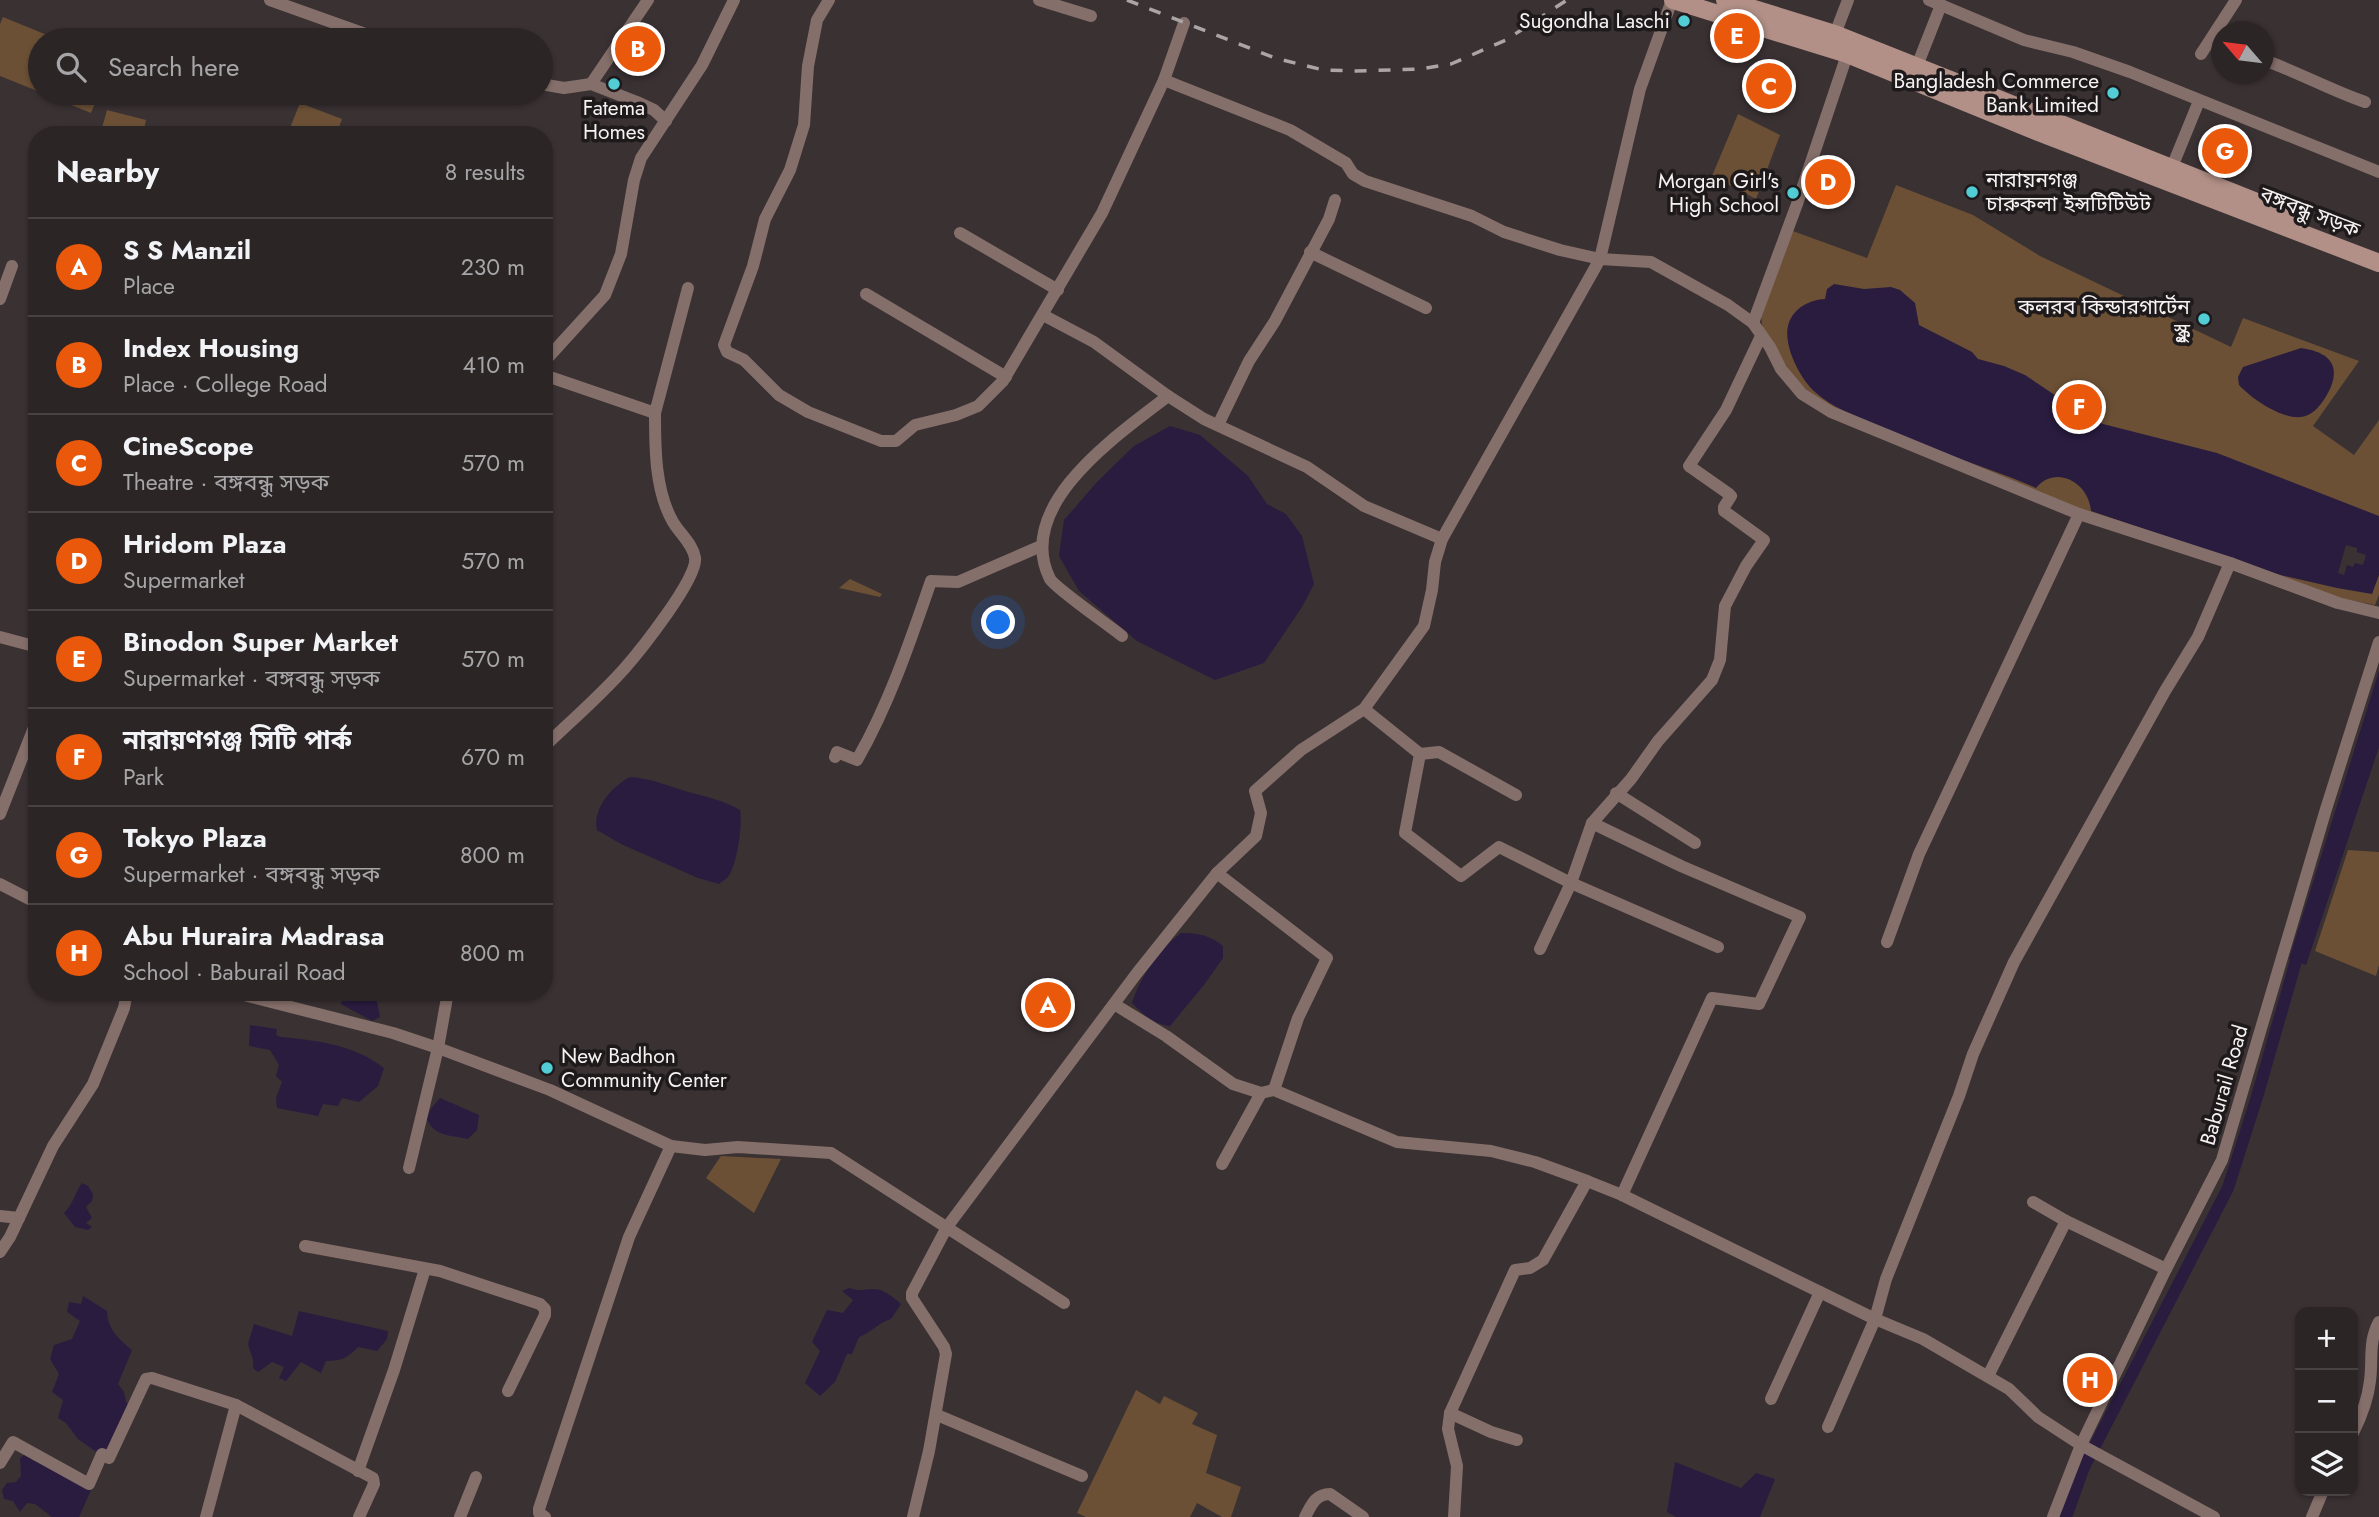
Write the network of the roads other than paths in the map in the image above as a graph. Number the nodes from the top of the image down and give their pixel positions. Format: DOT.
graph roads {
  1 [pos="270,0"];
  2 [pos="648,0"];
  3 [pos="734,0"];
  4 [pos="829,0"];
  5 [pos="1039,0"];
  6 [pos="1672,0"];
  7 [pos="1725,0"];
  8 [pos="1848,0"];
  9 [pos="2236,0"];
  10 [pos="1935,3"];
  11 [pos="1751,4"];
  12 [pos="1091,16"];
  13 [pos="2226,21"];
  14 [pos="1184,23"];
  15 [pos="348,28"];
  16 [pos="1844,43"];
  17 [pos="2211,44"];
  18 [pos="2201,54"];
  19 [pos="2274,64"];
  20 [pos="1917,66"];
  21 [pos="1164,80"];
  22 [pos="592,84"];
  23 [pos="553,86"];
  24 [pos="2199,101"];
  25 [pos="2365,102"];
  26 [pos="666,121"];
  27 [pos="2172,167"];
  28 [pos="2379,172"];
  29 [pos="1335,200"];
  30 [pos="960,233"];
  31 [pos="2379,251"];
  32 [pos="1310,252"];
  33 [pos="1600,259"];
  34 [pos="2379,263"];
  35 [pos="12,266"];
  36 [pos="688,288"];
  37 [pos="1058,290"];
  38 [pos="866,295"];
  39 [pos="0,299"];
  40 [pos="1426,308"];
  41 [pos="1043,315"];
  42 [pos="1753,323"];
  43 [pos="1761,336"];
  44 [pos="553,352"];
  45 [pos="1006,377"];
  46 [pos="553,378"];
  47 [pos="1168,396"];
  48 [pos="655,413"];
  49 [pos="1218,425"];
  50 [pos="2079,514"];
  51 [pos="1442,539"];
  52 [pos="1041,546"];
  53 [pos="2230,564"];
  54 [pos="2379,613"];
  55 [pos="1122,636"];
  56 [pos="0,637"];
  57 [pos="2379,642"];
  58 [pos="28,644"];
  59 [pos="1364,709"];
  60 [pos="553,738"];
  61 [pos="28,743"];
  62 [pos="1420,754"];
  63 [pos="835,757"];
  64 [pos="1616,793"];
  65 [pos="1516,795"];
  66 [pos="0,814"];
  67 [pos="1592,823"];
  68 [pos="1695,843"];
  69 [pos="1217,873"];
  70 [pos="1571,883"];
  71 [pos="0,884"];
  72 [pos="28,898"];
  73 [pos="1887,942"];
  74 [pos="1718,947"];
  75 [pos="1540,949"];
  76 [pos="125,1001"];
  77 [pos="281,1001"];
  78 [pos="446,1001"];
  79 [pos="1114,1004"];
  80 [pos="438,1048"];
  81 [pos="1268,1092"];
  82 [pos="671,1146"];
  83 [pos="1222,1164"];
  84 [pos="410,1168"];
  85 [pos="1587,1181"];
  86 [pos="1622,1195"];
  87 [pos="2033,1202"];
  88 [pos="0,1216"];
  89 [pos="19,1218"];
  90 [pos="2066,1221"];
  91 [pos="947,1227"];
  92 [pos="305,1246"];
  93 [pos="0,1252"];
  94 [pos="425,1269"];
  95 [pos="2166,1269"];
  96 [pos="1820,1292"];
  97 [pos="1064,1303"];
  98 [pos="1875,1319"];
  99 [pos="2379,1322"];
  100 [pos="1988,1376"];
  101 [pos="508,1391"];
  102 [pos="1771,1399"];
  103 [pos="236,1405"];
  104 [pos="1450,1413"];
  105 [pos="937,1415"];
  106 [pos="2358,1421"];
  107 [pos="1828,1427"];
  108 [pos="1517,1440"];
  109 [pos="2081,1446"];
  110 [pos="0,1463"];
  111 [pos="358,1471"];
  112 [pos="1082,1476"];
  113 [pos="476,1477"];
  114 [pos="2321,1496"];
  115 [pos="206,1517"];
  116 [pos="359,1517"];
  117 [pos="460,1517"];
  118 [pos="545,1517"];
  119 [pos="913,1517"];
  120 [pos="1305,1517"];
  121 [pos="1363,1517"];
  122 [pos="1454,1517"];
  123 [pos="2053,1517"];
  124 [pos="2214,1517"];
  125 [pos="2312,1517"];
  1 -- 15 [label="street"];
  2 -- 22 [label="street"];
  3 -- 26 [label="street"];
  4 -- 45 [label="street"];
  5 -- 12 [label="street"];
  6 -- 16 [label="main road, বঙ্গবন্ধু সড়ক"];
  6 -- 33 [label="street"];
  7 -- 11 [label="main road, বঙ্গবন্ধু সড়ক"];
  8 -- 16 [label="street"];
  9 -- 13 [label="street"];
  10 -- 20 [label="street"];
  10 -- 24 [label="street"];
  11 -- 16 [label="main road, বঙ্গবন্ধু সড়ক"];
  14 -- 21 [label="street"];
  16 -- 20 [label="main road, বঙ্গবন্ধু সড়ক"];
  16 -- 34 [label="main road, বঙ্গবন্ধু সড়ক"];
  16 -- 42 [label="street"];
  17 -- 18 [label="street"];
  19 -- 25 [label="street"];
  20 -- 27 [label="main road, বঙ্গবন্ধু সড়ক"];
  21 -- 33 [label="street"];
  21 -- 37 [label="street"];
  22 -- 23 [label="street"];
  22 -- 26 [label="street"];
  24 -- 27 [label="street"];
  24 -- 28 [label="street"];
  26 -- 44 [label="street"];
  27 -- 31 [label="main road, বঙ্গবন্ধু সড়ক"];
  29 -- 32 [label="street"];
  30 -- 37 [label="street"];
  32 -- 40 [label="street"];
  32 -- 49 [label="street"];
  33 -- 42 [label="street"];
  33 -- 51 [label="street"];
  35 -- 39 [label="street"];
  36 -- 48 [label="street"];
  37 -- 41 [label="street"];
  38 -- 45 [label="street"];
  41 -- 45 [label="street"];
  41 -- 47 [label="street"];
  42 -- 43 [label="street"];
  43 -- 50 [label="street"];
  43 -- 64 [label="street"];
  46 -- 48 [label="street"];
  47 -- 49 [label="street"];
  47 -- 52 [label="street"];
  48 -- 60 [label="street"];
  49 -- 51 [label="street"];
  50 -- 53 [label="street"];
  50 -- 73 [label="street"];
  51 -- 59 [label="street"];
  52 -- 55 [label="street"];
  52 -- 63 [label="street"];
  53 -- 54 [label="street"];
  53 -- 98 [label="street"];
  56 -- 58 [label="street"];
  57 -- 95 [label="street, Baburail Road"];
  59 -- 62 [label="street"];
  59 -- 69 [label="street"];
  61 -- 66 [label="street"];
  62 -- 65 [label="street"];
  62 -- 70 [label="street"];
  64 -- 67 [label="street"];
  64 -- 68 [label="street"];
  67 -- 70 [label="street"];
  67 -- 86 [label="street"];
  69 -- 79 [label="street"];
  69 -- 81 [label="street"];
  70 -- 74 [label="street"];
  70 -- 75 [label="street"];
  71 -- 72 [label="street"];
  76 -- 89 [label="street"];
  77 -- 80 [label="street"];
  78 -- 80 [label="street"];
  79 -- 81 [label="street"];
  79 -- 91 [label="street"];
  80 -- 82 [label="street"];
  80 -- 84 [label="street"];
  81 -- 83 [label="street"];
  81 -- 85 [label="street"];
  82 -- 91 [label="street"];
  82 -- 118 [label="street"];
  85 -- 86 [label="street"];
  85 -- 104 [label="street"];
  86 -- 96 [label="street"];
  87 -- 90 [label="street"];
  88 -- 89 [label="street"];
  89 -- 93 [label="street"];
  90 -- 95 [label="street"];
  90 -- 100 [label="street"];
  91 -- 97 [label="street"];
  91 -- 105 [label="street"];
  92 -- 94 [label="street"];
  94 -- 101 [label="street"];
  94 -- 111 [label="street"];
  95 -- 109 [label="street, Baburail Road"];
  96 -- 98 [label="street"];
  96 -- 102 [label="street"];
  98 -- 100 [label="street"];
  98 -- 107 [label="street"];
  99 -- 106 [label="street"];
  100 -- 109 [label="street"];
  103 -- 110 [label="street"];
  103 -- 111 [label="street"];
  103 -- 115 [label="street"];
  104 -- 108 [label="street"];
  104 -- 122 [label="street"];
  105 -- 112 [label="street"];
  105 -- 119 [label="street"];
  109 -- 123 [label="street, Baburail Road"];
  109 -- 124 [label="street"];
  111 -- 116 [label="street"];
  113 -- 117 [label="street"];
  114 -- 125 [label="street"];
  120 -- 121 [label="street"];
}
